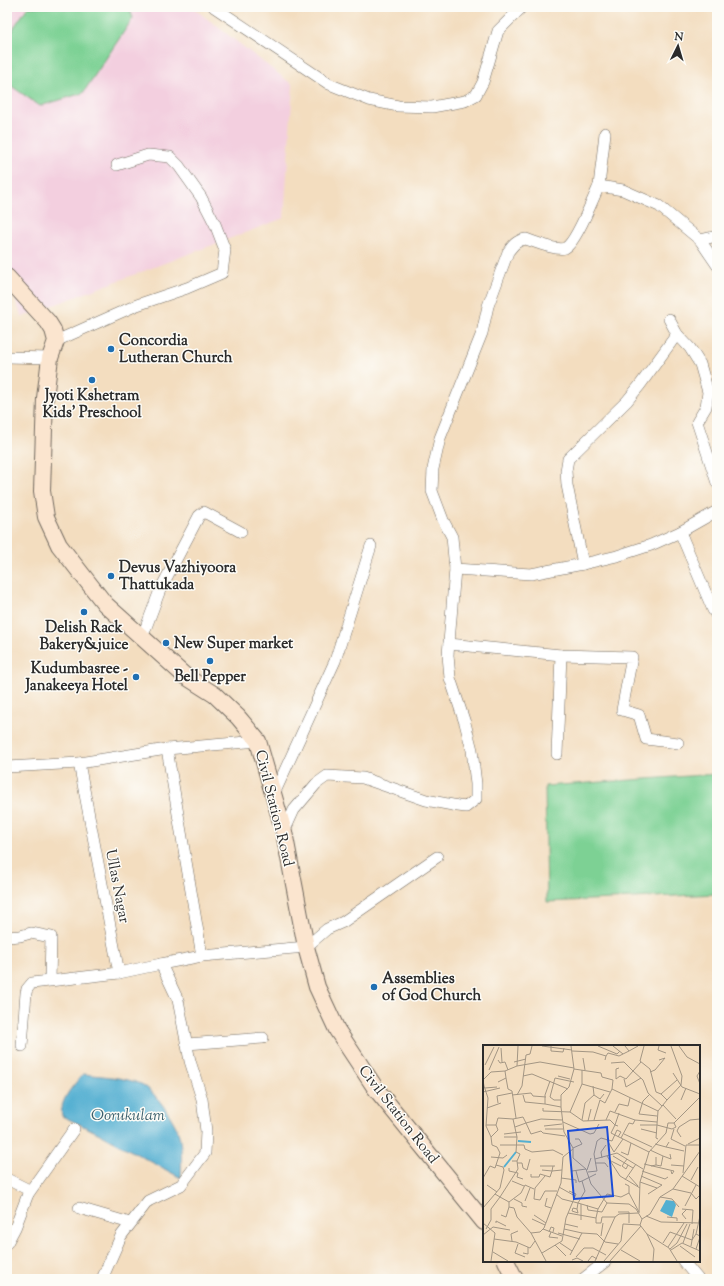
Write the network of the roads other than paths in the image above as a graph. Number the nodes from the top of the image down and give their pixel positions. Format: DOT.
graph roads {
  1 [pos="214,7"];
  2 [pos="522,7"];
  3 [pos="606,133"];
  4 [pos="117,165"];
  5 [pos="599,186"];
  6 [pos="717,236"];
  7 [pos="700,240"];
  8 [pos="717,265"];
  9 [pos="7,277"];
  10 [pos="669,319"];
  11 [pos="677,334"];
  12 [pos="56,341"];
  13 [pos="7,357"];
  14 [pos="50,358"];
  15 [pos="717,483"];
  16 [pos="717,511"];
  17 [pos="241,532"];
  18 [pos="680,532"];
  19 [pos="371,546"];
  20 [pos="583,564"];
  21 [pos="455,569"];
  22 [pos="716,611"];
  23 [pos="142,638"];
  24 [pos="449,644"];
  25 [pos="561,655"];
  26 [pos="258,741"];
  27 [pos="678,743"];
  28 [pos="167,749"];
  29 [pos="557,754"];
  30 [pos="79,762"];
  31 [pos="7,767"];
  32 [pos="274,794"];
  33 [pos="284,832"];
  34 [pos="437,857"];
  35 [pos="7,937"];
  36 [pos="306,947"];
  37 [pos="202,956"];
  38 [pos="161,964"];
  39 [pos="120,973"];
  40 [pos="50,980"];
  41 [pos="263,1038"];
  42 [pos="187,1044"];
  43 [pos="22,1046"];
  44 [pos="74,1129"];
  45 [pos="7,1179"];
  46 [pos="28,1194"];
  47 [pos="79,1208"];
  48 [pos="483,1221"];
  49 [pos="130,1224"];
  50 [pos="11,1226"];
  51 [pos="7,1243"];
  52 [pos="506,1262"];
  53 [pos="605,1262"];
  54 [pos="684,1262"];
  55 [pos="102,1279"];
  56 [pos="515,1279"];
  57 [pos="583,1279"];
  58 [pos="698,1279"];
  1 -- 2 [label="street"];
  3 -- 5 [label="street"];
  4 -- 12 [label="street"];
  5 -- 7 [label="street"];
  5 -- 21 [label="street"];
  6 -- 7 [label="street"];
  7 -- 8 [label="street"];
  9 -- 12 [label="main road"];
  10 -- 11 [label="street"];
  11 -- 15 [label="street"];
  11 -- 20 [label="street"];
  12 -- 14 [label="main road, Civil Station Road"];
  13 -- 14 [label="street"];
  14 -- 23 [label="main road, Civil Station Road"];
  16 -- 18 [label="street"];
  17 -- 23 [label="street"];
  18 -- 20 [label="street"];
  18 -- 22 [label="street"];
  19 -- 32 [label="street"];
  20 -- 21 [label="street"];
  21 -- 24 [label="street"];
  23 -- 26 [label="main road, Civil Station Road"];
  24 -- 25 [label="street"];
  24 -- 33 [label="street"];
  25 -- 27 [label="street"];
  25 -- 29 [label="street"];
  26 -- 28 [label="street"];
  26 -- 32 [label="main road, Civil Station Road"];
  28 -- 30 [label="street"];
  28 -- 37 [label="street"];
  30 -- 31 [label="street"];
  30 -- 39 [label="street, Ullas Nagar"];
  32 -- 33 [label="main road, Civil Station Road"];
  33 -- 36 [label="main road, Civil Station Road"];
  34 -- 36 [label="street"];
  35 -- 40 [label="street"];
  36 -- 37 [label="street"];
  36 -- 48 [label="main road, Civil Station Road"];
  37 -- 38 [label="street"];
  38 -- 39 [label="street"];
  38 -- 42 [label="street"];
  39 -- 40 [label="street"];
  40 -- 43 [label="street"];
  41 -- 42 [label="street"];
  42 -- 49 [label="street"];
  44 -- 46 [label="street"];
  45 -- 46 [label="street"];
  46 -- 50 [label="street"];
  47 -- 49 [label="street"];
  49 -- 55 [label="street"];
  50 -- 51 [label="street"];
  52 -- 56 [label="main road"];
  53 -- 57 [label="street"];
  54 -- 58 [label="street"];
}
